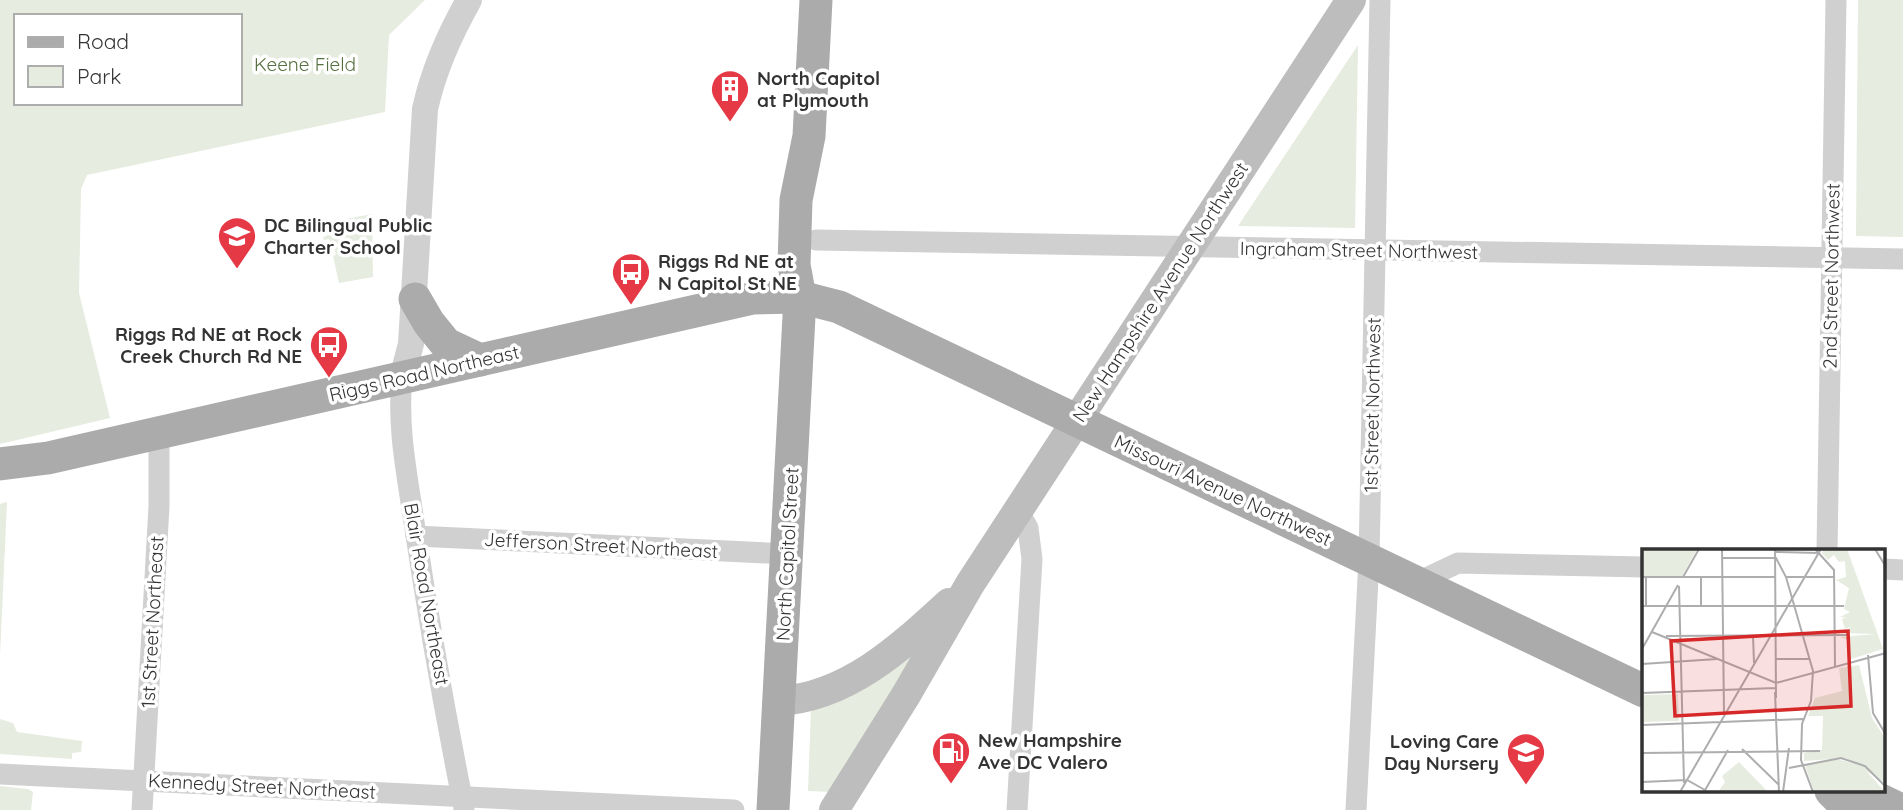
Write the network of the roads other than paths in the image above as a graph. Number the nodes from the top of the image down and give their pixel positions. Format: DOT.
graph roads {
  1 [pos="469,0"];
  2 [pos="816,0"];
  3 [pos="1351,0"];
  4 [pos="1380,0"];
  5 [pos="1836,0"];
  6 [pos="810,136"];
  7 [pos="816,240"];
  8 [pos="1189,247"];
  9 [pos="1375,251"];
  10 [pos="1832,258"];
  11 [pos="1903,259"];
  12 [pos="800,297"];
  13 [pos="415,299"];
  14 [pos="480,360"];
  15 [pos="402,378"];
  16 [pos="1076,421"];
  17 [pos="159,434"];
  18 [pos="48,458"];
  19 [pos="0,464"];
  20 [pos="0,478"];
  21 [pos="1018,510"];
  22 [pos="416,536"];
  23 [pos="1827,549"];
  24 [pos="787,554"];
  25 [pos="1369,559"];
  26 [pos="1642,566"];
  27 [pos="1885,569"];
  28 [pos="1903,570"];
  29 [pos="1418,582"];
  30 [pos="970,584"];
  31 [pos="1642,690"];
  32 [pos="779,701"];
  33 [pos="0,774"];
  34 [pos="144,780"];
  35 [pos="1823,792"];
  36 [pos="1832,792"];
  37 [pos="1864,792"];
  38 [pos="463,803"];
  39 [pos="142,810"];
  40 [pos="734,810"];
  41 [pos="773,810"];
  42 [pos="834,810"];
  43 [pos="1017,810"];
  44 [pos="1356,810"];
  45 [pos="1822,810"];
  46 [pos="1850,810"];
  47 [pos="1901,810"];
  1 -- 13 [label="street"];
  2 -- 6 [label="main road"];
  3 -- 8 [label="main road, New Hampshire Avenue Northwest"];
  4 -- 9 [label="street, 1st Street Northwest"];
  5 -- 10 [label="street, 2nd Street Northwest"];
  6 -- 7 [label="main road"];
  6 -- 12 [label="main road"];
  7 -- 8 [label="street, Ingraham Street Northwest"];
  7 -- 12 [label="main road"];
  8 -- 9 [label="street, Ingraham Street Northwest"];
  8 -- 16 [label="main road, New Hampshire Avenue Northwest"];
  9 -- 10 [label="street, Ingraham Street Northwest"];
  9 -- 25 [label="street, 1st Street Northwest"];
  10 -- 11 [label="street, Ingraham Street Northwest"];
  10 -- 23 [label="street, 2nd Street Northwest"];
  12 -- 14 [label="main road, Riggs Road Northeast"];
  12 -- 16 [label="main road, Missouri Avenue Northwest"];
  12 -- 24 [label="main road, North Capitol Street"];
  13 -- 14 [label="main road"];
  13 -- 15 [label="street"];
  14 -- 15 [label="main road, Riggs Road Northeast"];
  15 -- 17 [label="main road, Riggs Road Northeast"];
  15 -- 22 [label="street, Blair Road Northeast"];
  16 -- 21 [label="main road, New Hampshire Avenue Northwest"];
  16 -- 25 [label="main road, Missouri Avenue Northwest"];
  17 -- 18 [label="main road, Riggs Road Northeast"];
  17 -- 34 [label="street, 1st Street Northeast"];
  18 -- 19 [label="main road, Riggs Road Northeast"];
  18 -- 20 [label="main road, Riggs Road Northeast"];
  21 -- 30 [label="main road, New Hampshire Avenue Northwest"];
  21 -- 43 [label="street"];
  22 -- 24 [label="street, Jefferson Street Northeast"];
  22 -- 38 [label="street, Blair Road Northeast"];
  24 -- 32 [label="main road, North Capitol Street"];
  25 -- 29 [label="main road, Missouri Avenue Northwest"];
  25 -- 44 [label="street, 1st Street Northwest"];
  26 -- 29 [label="street"];
  27 -- 28 [label="street"];
  29 -- 31 [label="main road, Missouri Avenue Northwest"];
  30 -- 32 [label="main road, New Hampshire Avenue Northwest"];
  30 -- 42 [label="main road, New Hampshire Avenue Northwest"];
  32 -- 41 [label="main road, North Capitol Street"];
  33 -- 34 [label="street, Kennedy Street Northeast"];
  34 -- 38 [label="street, Kennedy Street Northeast"];
  34 -- 39 [label="street, 1st Street Northeast"];
  35 -- 45 [label="street"];
  36 -- 46 [label="main road"];
  37 -- 47 [label="main road"];
  38 -- 40 [label="street, Kennedy Street Northeast"];
}
